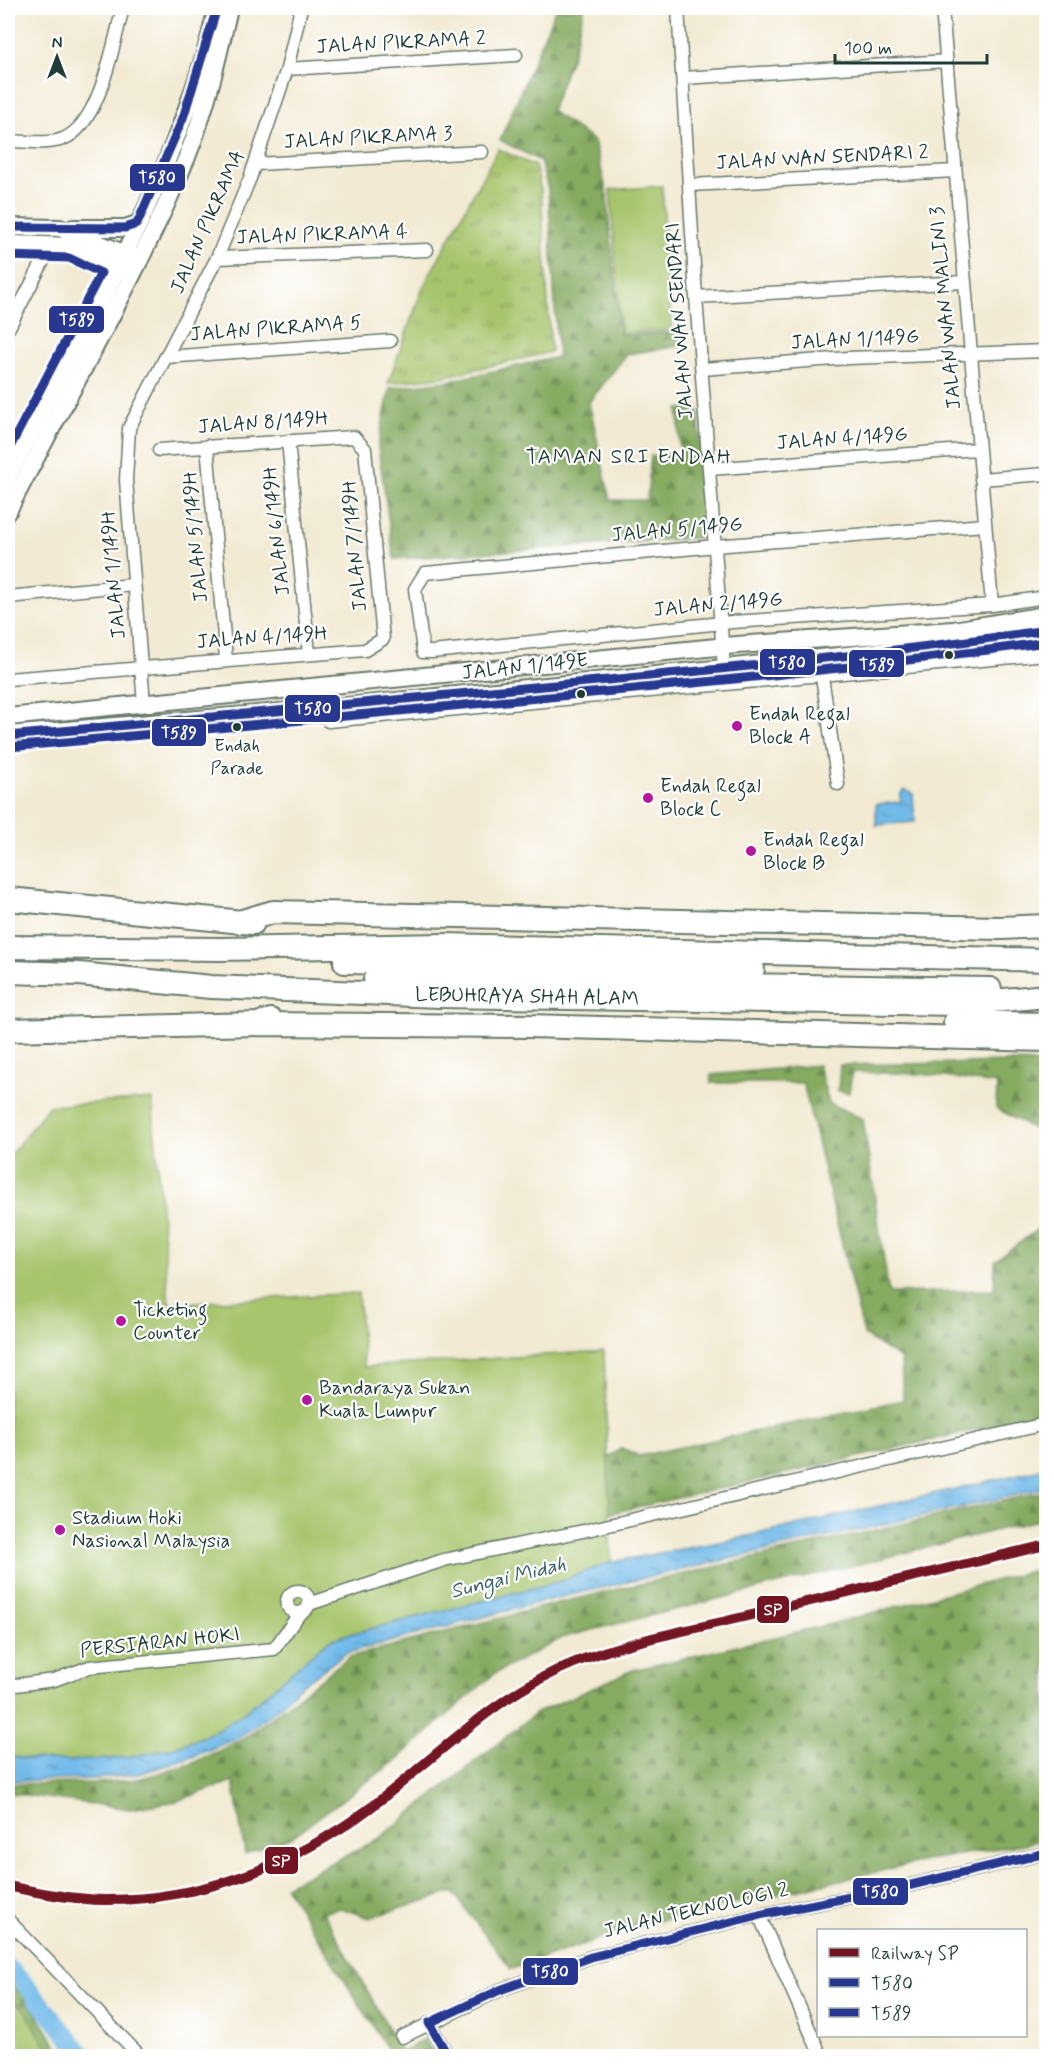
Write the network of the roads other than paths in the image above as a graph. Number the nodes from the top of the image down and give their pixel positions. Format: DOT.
graph roads {
  1 [pos="123,8"];
  2 [pos="217,8"];
  3 [pos="230,8"];
  4 [pos="301,8"];
  5 [pos="678,8"];
  6 [pos="942,8"];
  7 [pos="516,56"];
  8 [pos="946,61"];
  9 [pos="287,69"];
  10 [pos="684,78"];
  11 [pos="8,141"];
  12 [pos="482,152"];
  13 [pos="256,164"];
  14 [pos="955,171"];
  15 [pos="691,185"];
  16 [pos="137,225"];
  17 [pos="8,227"];
  18 [pos="60,228"];
  19 [pos="8,244"];
  20 [pos="52,244"];
  21 [pos="427,250"];
  22 [pos="217,258"];
  23 [pos="128,263"];
  24 [pos="963,282"];
  25 [pos="696,297"];
  26 [pos="12,311"];
  27 [pos="8,329"];
  28 [pos="390,341"];
  29 [pos="1047,351"];
  30 [pos="970,354"];
  31 [pos="166,357"];
  32 [pos="702,369"];
  33 [pos="288,441"];
  34 [pos="126,442"];
  35 [pos="207,446"];
  36 [pos="365,449"];
  37 [pos="978,449"];
  38 [pos="159,450"];
  39 [pos="709,469"];
  40 [pos="1047,474"];
  41 [pos="8,476"];
  42 [pos="981,479"];
  43 [pos="8,511"];
  44 [pos="985,525"];
  45 [pos="715,546"];
  46 [pos="133,585"];
  47 [pos="8,597"];
  48 [pos="1047,597"];
  49 [pos="992,605"];
  50 [pos="1047,615"];
  51 [pos="417,622"];
  52 [pos="721,623"];
  53 [pos="1047,630"];
  54 [pos="818,638"];
  55 [pos="383,639"];
  56 [pos="723,647"];
  57 [pos="309,654"];
  58 [pos="1047,654"];
  59 [pos="819,658"];
  60 [pos="226,659"];
  61 [pos="142,667"];
  62 [pos="724,668"];
  63 [pos="821,676"];
  64 [pos="8,679"];
  65 [pos="144,704"];
  66 [pos="8,717"];
  67 [pos="328,721"];
  68 [pos="8,736"];
  69 [pos="838,784"];
  70 [pos="8,888"];
  71 [pos="8,899"];
  72 [pos="47,904"];
  73 [pos="239,921"];
  74 [pos="1047,926"];
  75 [pos="445,945"];
  76 [pos="8,947"];
  77 [pos="220,949"];
  78 [pos="1047,962"];
  79 [pos="8,972"];
  80 [pos="79,974"];
  81 [pos="821,978"];
  82 [pos="1047,990"];
  83 [pos="440,996"];
  84 [pos="1047,996"];
  85 [pos="865,1004"];
  86 [pos="257,1024"];
  87 [pos="1047,1024"];
  88 [pos="8,1030"];
  89 [pos="50,1031"];
  90 [pos="8,1038"];
  91 [pos="1047,1040"];
  92 [pos="1045,1424"];
  93 [pos="8,1686"];
  94 [pos="1047,1853"];
  95 [pos="759,1914"];
  96 [pos="8,1920"];
  97 [pos="429,2023"];
  98 [pos="402,2037"];
  99 [pos="140,2056"];
  100 [pos="448,2056"];
  101 [pos="821,2056"];
  1 -- 11 [label="street"];
  2 -- 16 [label="street"];
  3 -- 23 [label="street"];
  4 -- 9 [label="street, JALAN PIKRAMA"];
  5 -- 10 [label="street, JALAN WAN SENDARI"];
  6 -- 8 [label="street, JALAN WAN MALINI 3"];
  7 -- 9 [label="street, JALAN PIKRAMA 2"];
  8 -- 10 [label="street"];
  8 -- 14 [label="street, JALAN WAN MALINI 3"];
  9 -- 13 [label="street, JALAN PIKRAMA"];
  10 -- 15 [label="street, JALAN WAN SENDARI"];
  12 -- 13 [label="street, JALAN PIKRAMA 3"];
  13 -- 22 [label="street, JALAN PIKRAMA"];
  14 -- 15 [label="street, JALAN WAN SENDARI 2"];
  14 -- 24 [label="street, JALAN WAN MALINI 3"];
  15 -- 25 [label="street, JALAN WAN SENDARI"];
  16 -- 18 [label="street"];
  16 -- 23 [label="street"];
  17 -- 18 [label="street"];
  18 -- 23 [label="street"];
  19 -- 20 [label="street"];
  20 -- 23 [label="street"];
  20 -- 26 [label="street"];
  21 -- 22 [label="street, JALAN PIKRAMA 4"];
  22 -- 31 [label="street, JALAN PIKRAMA"];
  23 -- 41 [label="street"];
  23 -- 43 [label="street"];
  24 -- 25 [label="street"];
  24 -- 30 [label="street, JALAN WAN MALINI 3"];
  25 -- 32 [label="street, JALAN WAN SENDARI"];
  26 -- 27 [label="street"];
  28 -- 31 [label="street, JALAN PIKRAMA 5"];
  29 -- 30 [label="street, JALAN 1/149G"];
  30 -- 32 [label="street, JALAN 1/149G"];
  30 -- 37 [label="street, JALAN WAN MALINI 3"];
  31 -- 34 [label="street, JALAN PIKRAMA"];
  32 -- 39 [label="street, JALAN WAN SENDARI"];
  33 -- 35 [label="street, JALAN 8/149H"];
  33 -- 36 [label="street, JALAN 8/149H"];
  33 -- 57 [label="street, JALAN 6/149H"];
  34 -- 46 [label="street, JALAN 1/149H"];
  35 -- 38 [label="street, JALAN 8/149H"];
  35 -- 60 [label="street, JALAN 5/149H"];
  36 -- 55 [label="street, JALAN 7/149H"];
  37 -- 39 [label="street, JALAN 4/149G"];
  37 -- 42 [label="street, JALAN WAN MALINI 3"];
  39 -- 45 [label="street, JALAN WAN SENDARI"];
  40 -- 42 [label="street"];
  42 -- 44 [label="street, JALAN WAN MALINI 3"];
  44 -- 45 [label="street, JALAN 5/149G"];
  44 -- 49 [label="street, JALAN WAN MALINI 3"];
  45 -- 51 [label="street, JALAN 5/149G"];
  45 -- 52 [label="street, JALAN WAN SENDARI"];
  46 -- 47 [label="street"];
  46 -- 61 [label="street, JALAN 1/149H"];
  48 -- 49 [label="street, JALAN 2/149G"];
  49 -- 52 [label="street, JALAN 2/149G"];
  50 -- 54 [label="street, JALAN 1/149E"];
  51 -- 52 [label="street, JALAN 2/149G"];
  52 -- 56 [label="street, JALAN WAN SENDARI"];
  53 -- 59 [label="street, JALAN 1/149E"];
  54 -- 56 [label="street, JALAN 1/149E"];
  54 -- 59 [label="street"];
  55 -- 57 [label="street, JALAN 4/149H"];
  56 -- 62 [label="street, JALAN WAN SENDARI"];
  56 -- 65 [label="street, JALAN 1/149E"];
  57 -- 60 [label="street, JALAN 4/149H"];
  58 -- 63 [label="street"];
  59 -- 62 [label="street, JALAN 1/149E"];
  59 -- 63 [label="street"];
  60 -- 61 [label="street, JALAN 4/149H"];
  61 -- 64 [label="street, JALAN 4/149H"];
  61 -- 65 [label="street, JALAN 1/149H"];
  62 -- 68 [label="street, JALAN 1/149E"];
  63 -- 67 [label="street"];
  63 -- 69 [label="street"];
  65 -- 66 [label="street, JALAN 1/149E"];
  70 -- 72 [label="highway"];
  71 -- 72 [label="highway"];
  72 -- 73 [label="highway"];
  73 -- 74 [label="highway"];
  73 -- 75 [label="highway"];
  75 -- 77 [label="highway"];
  75 -- 78 [label="highway"];
  76 -- 77 [label="highway"];
  77 -- 81 [label="highway"];
  78 -- 81 [label="highway"];
  79 -- 80 [label="highway, LEBUHRAYA SHAH ALAM"];
  80 -- 81 [label="highway"];
  80 -- 83 [label="highway, LEBUHRAYA SHAH ALAM"];
  81 -- 82 [label="highway"];
  83 -- 85 [label="highway, LEBUHRAYA SHAH ALAM"];
  83 -- 86 [label="highway"];
  84 -- 85 [label="highway, LEBUHRAYA SHAH ALAM"];
  85 -- 87 [label="highway"];
  86 -- 89 [label="highway"];
  86 -- 91 [label="highway"];
  88 -- 89 [label="highway"];
  89 -- 90 [label="highway"];
  92 -- 93 [label="street, PERSIARAN HOKI"];
  94 -- 95 [label="street, JALAN TEKNOLOGI 2"];
  95 -- 97 [label="street, JALAN TEKNOLOGI 2"];
  95 -- 101 [label="street"];
  96 -- 99 [label="street"];
  97 -- 98 [label="street, JALAN TEKNOLOGI 2"];
  97 -- 100 [label="street"];
}
